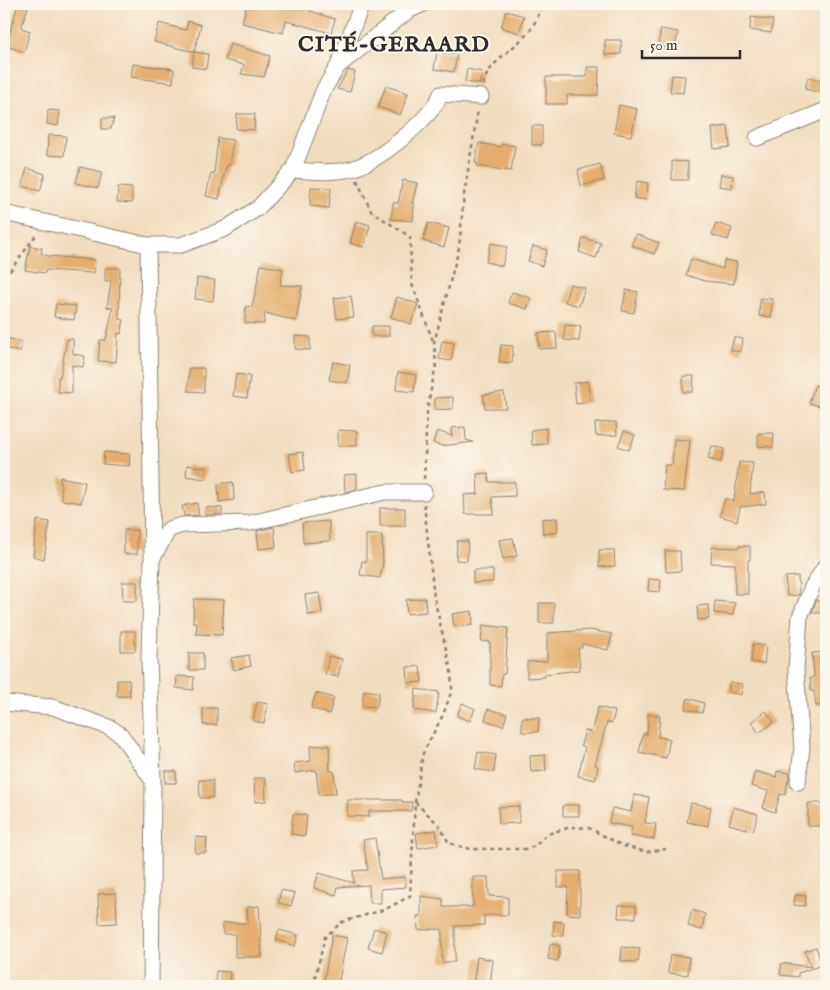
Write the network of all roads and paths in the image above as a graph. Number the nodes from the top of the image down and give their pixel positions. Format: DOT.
graph roads {
  1 [pos="362,4"];
  2 [pos="422,4"];
  3 [pos="542,4"];
  4 [pos="338,66"];
  5 [pos="481,97"];
  6 [pos="826,110"];
  7 [pos="757,138"];
  8 [pos="353,169"];
  9 [pos="293,170"];
  10 [pos="4,213"];
  11 [pos="44,223"];
  12 [pos="148,245"];
  13 [pos="4,277"];
  14 [pos="434,343"];
  15 [pos="424,492"];
  16 [pos="152,560"];
  17 [pos="826,565"];
  18 [pos="4,703"];
  19 [pos="153,781"];
  20 [pos="798,782"];
  21 [pos="414,802"];
  22 [pos="666,849"];
  23 [pos="151,986"];
  24 [pos="313,986"];
  1 -- 4 [label="street"];
  2 -- 4 [label="street"];
  3 -- 5 [label="path"];
  4 -- 9 [label="street"];
  5 -- 8 [label="street"];
  5 -- 14 [label="path"];
  6 -- 7 [label="street"];
  8 -- 9 [label="street"];
  8 -- 14 [label="path"];
  9 -- 12 [label="street"];
  10 -- 11 [label="street"];
  11 -- 12 [label="street"];
  11 -- 13 [label="path"];
  12 -- 16 [label="street"];
  14 -- 15 [label="path"];
  15 -- 16 [label="street"];
  15 -- 21 [label="path"];
  16 -- 19 [label="street"];
  17 -- 20 [label="street"];
  18 -- 19 [label="street"];
  19 -- 23 [label="street"];
  21 -- 22 [label="path"];
  21 -- 24 [label="path"];
}
